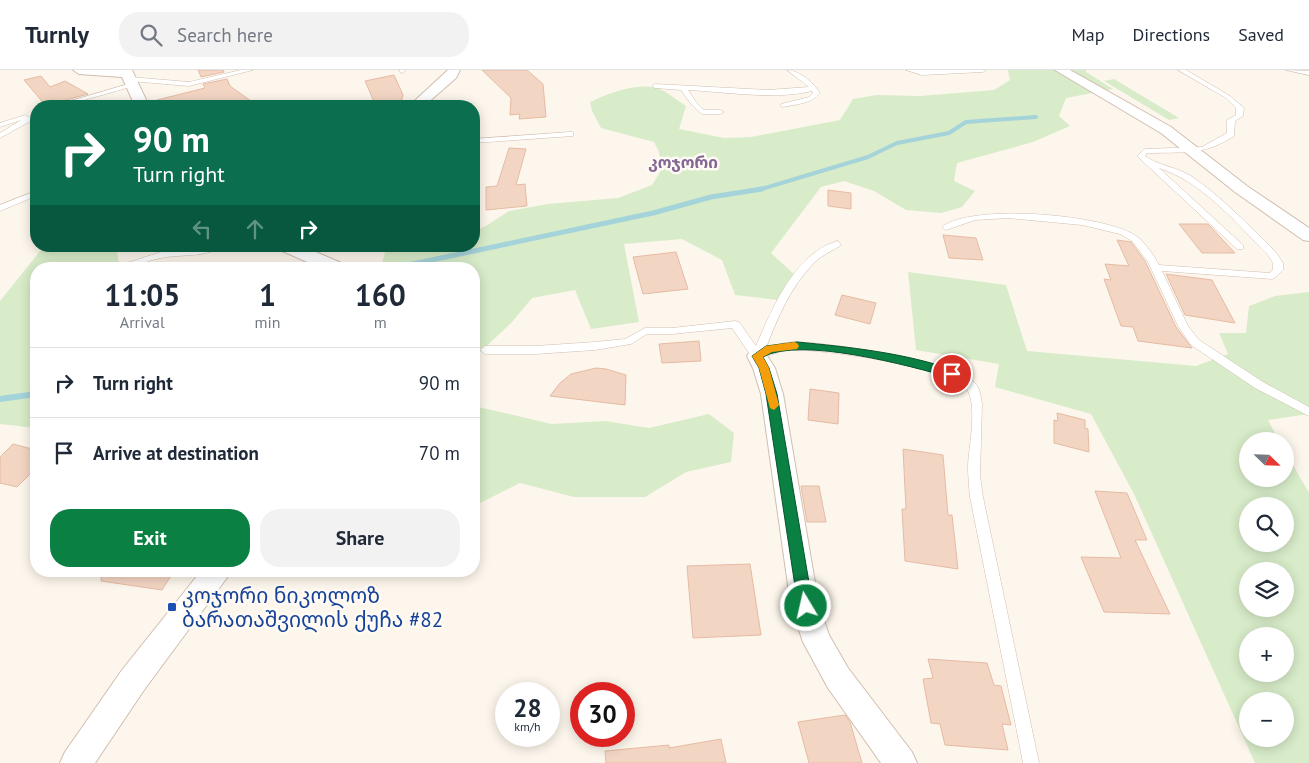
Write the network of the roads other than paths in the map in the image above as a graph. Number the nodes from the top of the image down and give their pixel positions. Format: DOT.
graph roads {
  1 [pos="79,70"];
  2 [pos="250,70"];
  3 [pos="454,70"];
  4 [pos="790,70"];
  5 [pos="909,70"];
  6 [pos="983,70"];
  7 [pos="1061,70"];
  8 [pos="1181,70"];
  9 [pos="1289,70"];
  10 [pos="1309,73"];
  11 [pos="128,77"];
  12 [pos="655,86"];
  13 [pos="683,88"];
  14 [pos="814,88"];
  15 [pos="71,100"];
  16 [pos="139,100"];
  17 [pos="423,100"];
  18 [pos="783,105"];
  19 [pos="720,112"];
  20 [pos="30,116"];
  21 [pos="30,118"];
  22 [pos="0,125"];
  23 [pos="570,134"];
  24 [pos="0,136"];
  25 [pos="480,141"];
  26 [pos="1194,151"];
  27 [pos="1149,163"];
  28 [pos="30,196"];
  29 [pos="0,208"];
  30 [pos="946,227"];
  31 [pos="1309,236"];
  32 [pos="837,244"];
  33 [pos="1240,247"];
  34 [pos="196,252"];
  35 [pos="300,252"];
  36 [pos="136,262"];
  37 [pos="323,262"];
  38 [pos="1157,268"];
  39 [pos="485,350"];
  40 [pos="757,356"];
  41 [pos="1309,412"];
  42 [pos="212,577"];
  43 [pos="76,763"];
  44 [pos="901,763"];
  45 [pos="1031,763"];
  1 -- 11 [label="street"];
  2 -- 11 [label="lane"];
  3 -- 17 [label="street"];
  4 -- 14 [label="lane"];
  5 -- 6 [label="lane"];
  7 -- 26 [label="street"];
  8 -- 26 [label="lane"];
  9 -- 10 [label="lane"];
  11 -- 15 [label="lane"];
  11 -- 16 [label="street"];
  12 -- 13 [label="lane"];
  13 -- 14 [label="lane"];
  13 -- 19 [label="lane"];
  14 -- 18 [label="lane"];
  20 -- 22 [label="lane"];
  21 -- 24 [label="lane"];
  23 -- 25 [label="lane"];
  26 -- 27 [label="lane"];
  26 -- 31 [label="street"];
  27 -- 33 [label="lane"];
  27 -- 38 [label="lane"];
  28 -- 29 [label="lane"];
  30 -- 38 [label="lane"];
  32 -- 40 [label="lane"];
  34 -- 36 [label="lane"];
  35 -- 37 [label="street"];
  38 -- 41 [label="lane"];
  39 -- 40 [label="lane"];
  40 -- 44 [label="street"];
  40 -- 45 [label="lane"];
  42 -- 43 [label="street"];
}
